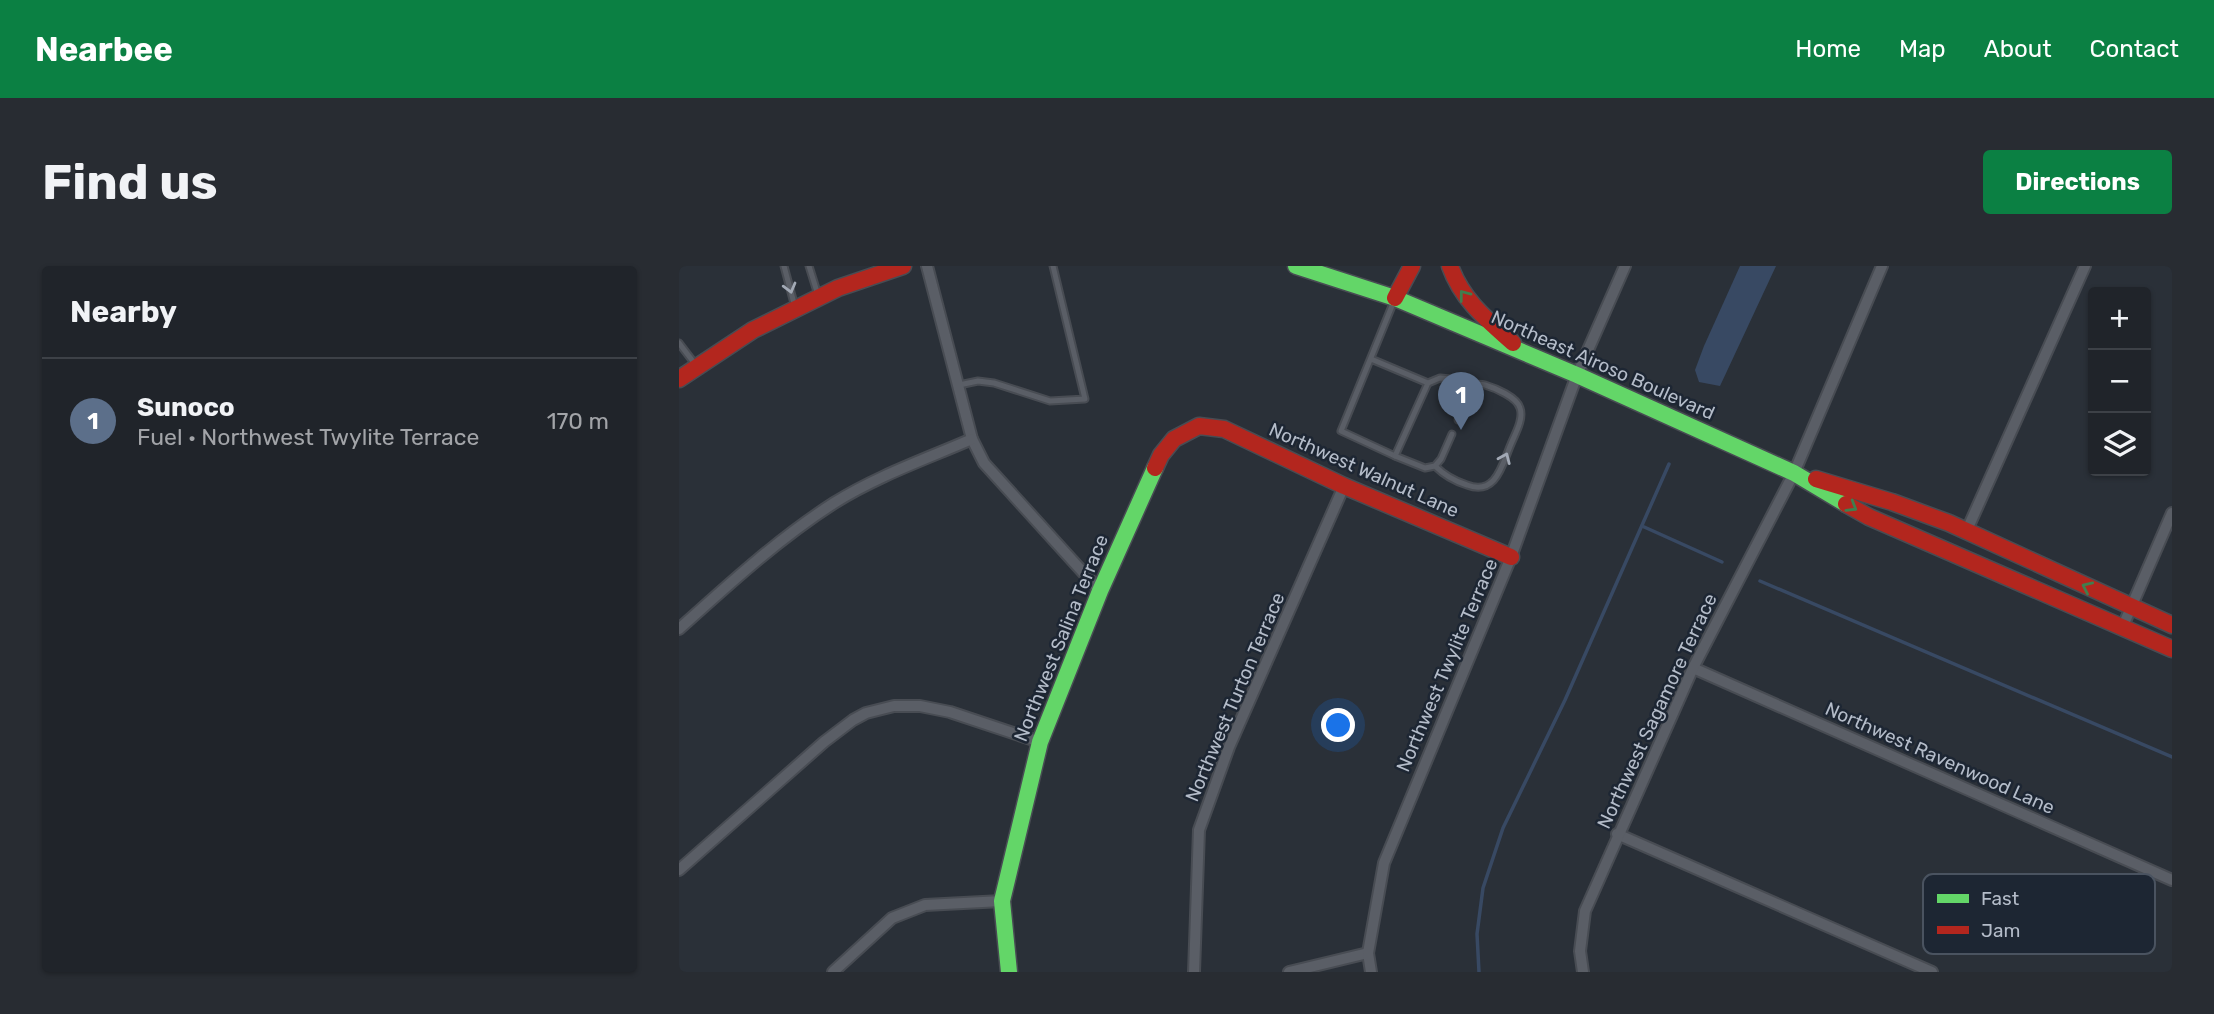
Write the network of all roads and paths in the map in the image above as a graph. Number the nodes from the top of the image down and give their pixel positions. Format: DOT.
graph roads {
  1 [pos="784,266"];
  2 [pos="809,266"];
  3 [pos="903,266"];
  4 [pos="927,266"];
  5 [pos="1053,266"];
  6 [pos="1296,266"];
  7 [pos="1412,266"];
  8 [pos="1450,266"];
  9 [pos="1625,266"];
  10 [pos="1882,266"];
  11 [pos="2085,266"];
  12 [pos="865,272"];
  13 [pos="819,298"];
  14 [pos="1395,298"];
  15 [pos="796,309"];
  16 [pos="679,343"];
  17 [pos="1523,351"];
  18 [pos="1370,359"];
  19 [pos="697,367"];
  20 [pos="1577,375"];
  21 [pos="679,379"];
  22 [pos="1428,383"];
  23 [pos="958,385"];
  24 [pos="1464,387"];
  25 [pos="1458,421"];
  26 [pos="1199,426"];
  27 [pos="1452,434"];
  28 [pos="972,439"];
  29 [pos="1395,456"];
  30 [pos="1435,466"];
  31 [pos="1794,473"];
  32 [pos="1345,486"];
  33 [pos="2172,513"];
  34 [pos="1967,530"];
  35 [pos="1511,557"];
  36 [pos="1100,591"];
  37 [pos="2131,608"];
  38 [pos="2172,625"];
  39 [pos="2123,626"];
  40 [pos="679,629"];
  41 [pos="2172,649"];
  42 [pos="1693,668"];
  43 [pos="1040,742"];
  44 [pos="1617,834"];
  45 [pos="679,870"];
  46 [pos="2172,880"];
  47 [pos="1002,901"];
  48 [pos="1369,953"];
  49 [pos="833,972"];
  50 [pos="1009,972"];
  51 [pos="1193,972"];
  52 [pos="1289,972"];
  53 [pos="1371,972"];
  54 [pos="1583,972"];
  55 [pos="1931,972"];
  1 -- 15 [label="lane, one-way"];
  2 -- 13 [label="lane"];
  3 -- 12 [label="main road"];
  4 -- 23 [label="street"];
  5 -- 23 [label="lane"];
  6 -- 14 [label="main road, Northeast Airoso Boulevard"];
  7 -- 14 [label="main road"];
  17 -- 8 [label="main road, one-way"];
  9 -- 20 [label="street, Northwest Twylite Terrace"];
  10 -- 31 [label="street, Northwest Sagamore Terrace"];
  11 -- 34 [label="street"];
  12 -- 13 [label="main road"];
  13 -- 15 [label="main road"];
  14 -- 17 [label="main road, Northeast Airoso Boulevard"];
  14 -- 18 [label="lane"];
  15 -- 19 [label="main road"];
  16 -- 19 [label="lane"];
  17 -- 20 [label="main road, Northeast Airoso Boulevard"];
  18 -- 22 [label="lane"];
  18 -- 29 [label="lane"];
  19 -- 21 [label="main road"];
  20 -- 31 [label="main road, Northeast Airoso Boulevard"];
  20 -- 35 [label="street, Northwest Twylite Terrace"];
  22 -- 24 [label="lane"];
  22 -- 29 [label="lane"];
  23 -- 28 [label="street"];
  24 -- 25 [label="lane"];
  30 -- 24 [label="lane, one-way"];
  26 -- 32 [label="main road, Northwest Walnut Lane"];
  26 -- 36 [label="main road, Northwest Salina Terrace"];
  27 -- 30 [label="lane"];
  28 -- 36 [label="street"];
  28 -- 40 [label="street"];
  29 -- 30 [label="lane"];
  31 -- 34 [label="main road, Northeast Airoso Boulevard"];
  31 -- 39 [label="main road, Northeast Airoso Boulevard, one-way"];
  31 -- 42 [label="street, Northwest Sagamore Terrace"];
  32 -- 35 [label="main road, Northwest Walnut Lane"];
  32 -- 51 [label="street, Northwest Turton Terrace"];
  33 -- 37 [label="street"];
  37 -- 34 [label="main road, Northeast Airoso Boulevard, one-way"];
  35 -- 48 [label="street, Northwest Twylite Terrace"];
  36 -- 43 [label="main road, Northwest Salina Terrace"];
  37 -- 38 [label="main road, Northeast Airoso Boulevard"];
  37 -- 39 [label="street"];
  39 -- 41 [label="main road, Northeast Airoso Boulevard"];
  42 -- 44 [label="street, Northwest Sagamore Terrace"];
  42 -- 46 [label="street, Northwest Ravenwood Lane"];
  43 -- 45 [label="street"];
  43 -- 47 [label="main road, Northwest Salina Terrace"];
  44 -- 54 [label="street, Northwest Sagamore Terrace"];
  44 -- 55 [label="street"];
  47 -- 49 [label="street"];
  47 -- 50 [label="main road, Northwest Salina Terrace"];
  48 -- 52 [label="street"];
  48 -- 53 [label="street, Northwest Twylite Terrace"];
}
